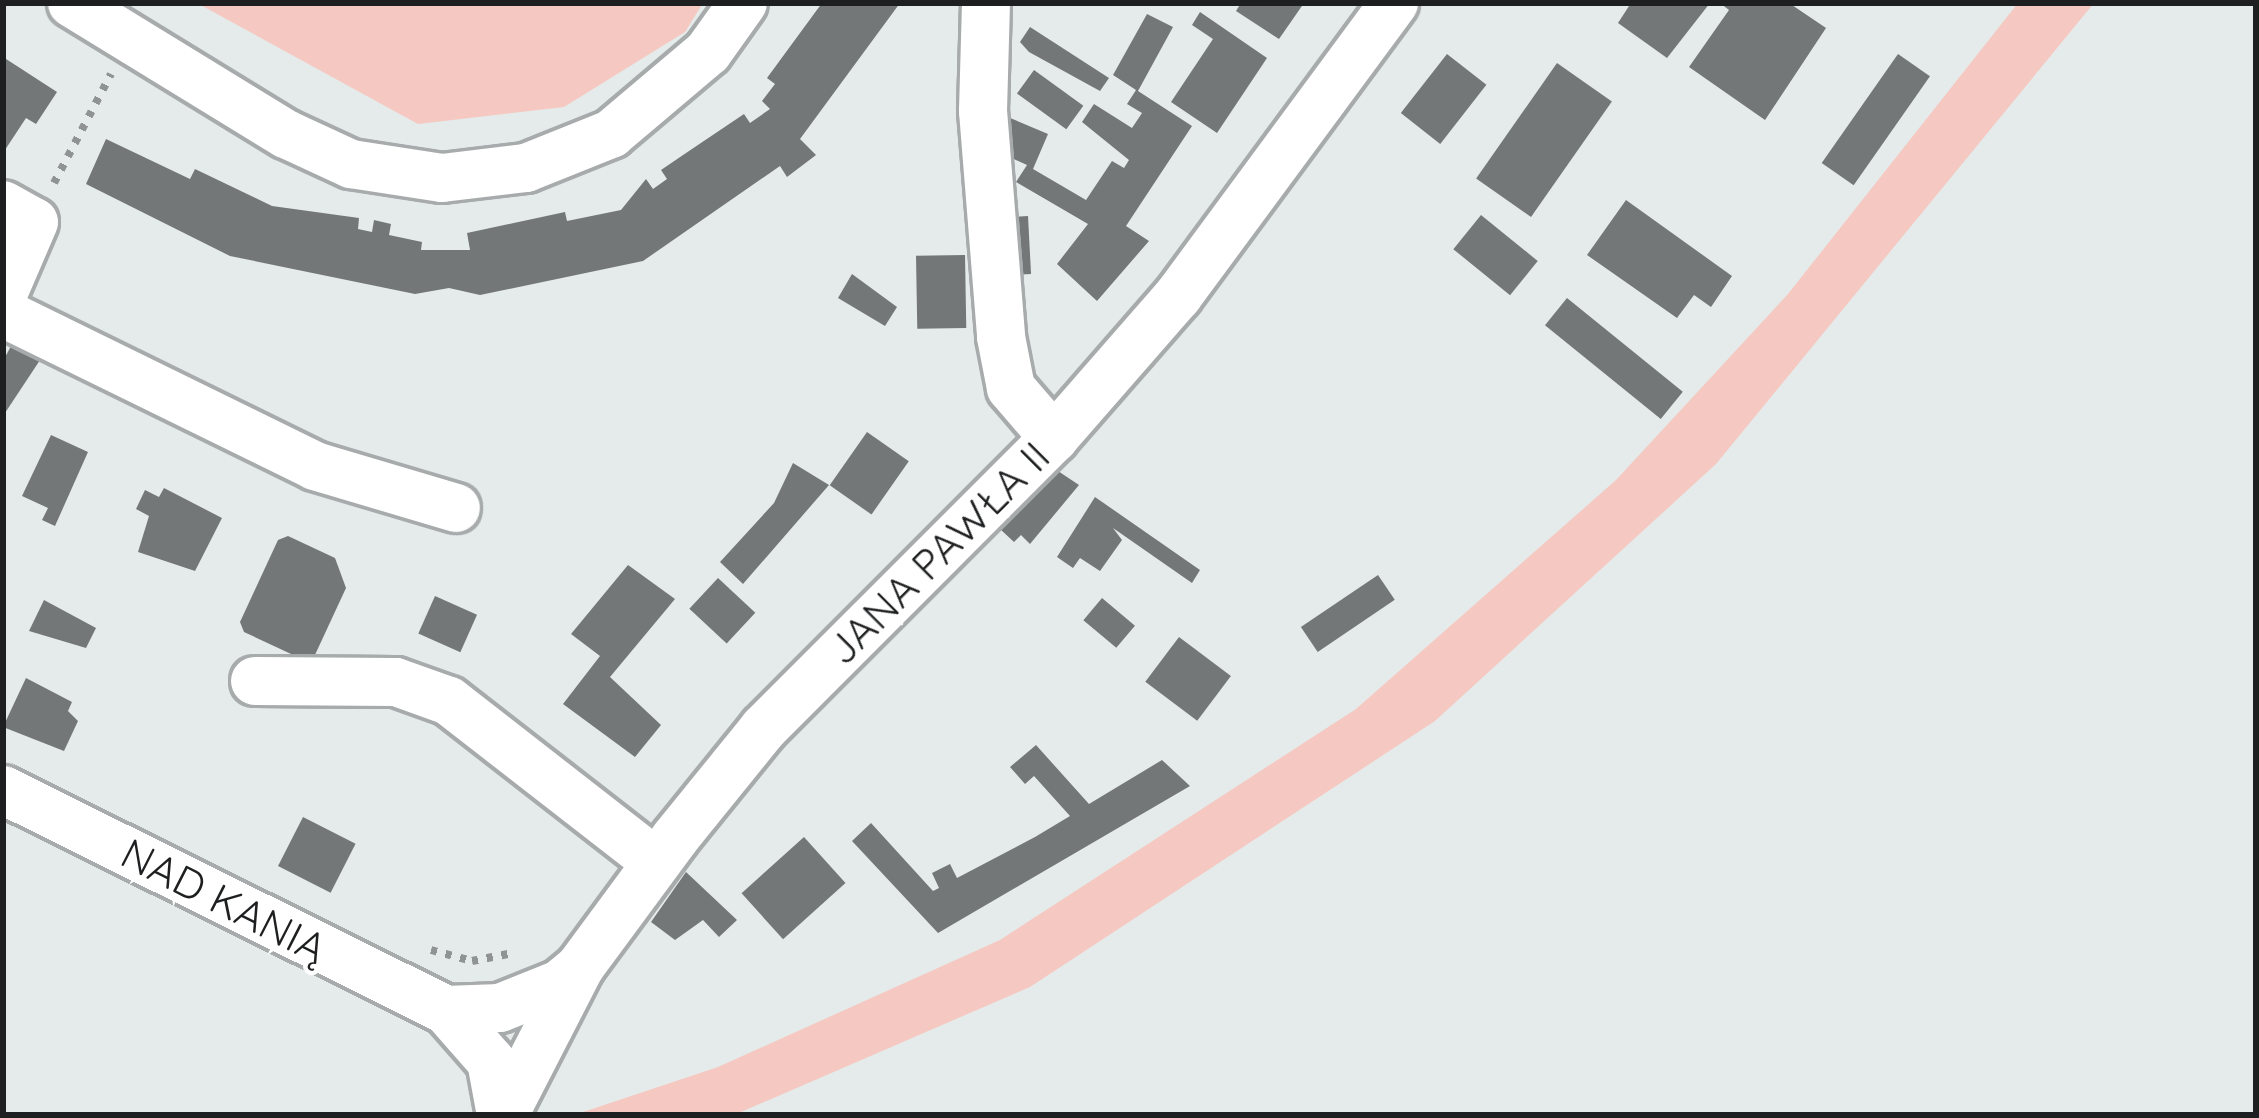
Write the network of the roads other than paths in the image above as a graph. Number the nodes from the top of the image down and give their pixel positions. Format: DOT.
graph roads {
  1 [pos="72,3"];
  2 [pos="743,3"];
  3 [pos="986,3"];
  4 [pos="1394,3"];
  5 [pos="18,214"];
  6 [pos="3,294"];
  7 [pos="3,313"];
  8 [pos="1054,437"];
  9 [pos="456,508"];
  10 [pos="256,681"];
  11 [pos="3,790"];
  12 [pos="656,862"];
  13 [pos="580,967"];
  14 [pos="446,1010"];
  15 [pos="502,1115"];
  1 -- 2 [label="street"];
  3 -- 8 [label="street"];
  4 -- 8 [label="street, JANA PAWŁA II"];
  5 -- 6 [label="street"];
  7 -- 9 [label="street"];
  8 -- 12 [label="street, JANA PAWŁA II"];
  10 -- 12 [label="street"];
  11 -- 14 [label="street, NAD KANIĄ"];
  12 -- 13 [label="street, JANA PAWŁA II"];
  13 -- 14 [label="street"];
  13 -- 15 [label="street, JANA PAWŁA II"];
  14 -- 15 [label="street, NAD KANIĄ"];
}
